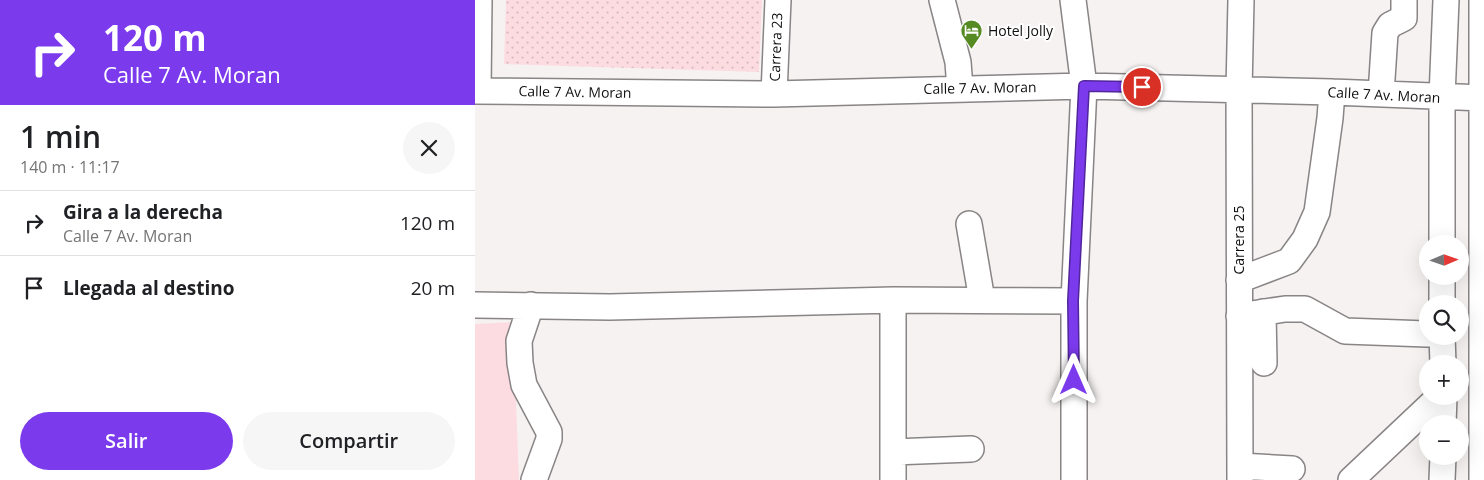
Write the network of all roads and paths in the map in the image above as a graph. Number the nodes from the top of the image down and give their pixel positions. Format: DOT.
graph roads {
  1 [pos="479,0"];
  2 [pos="778,0"];
  3 [pos="942,0"];
  4 [pos="1073,0"];
  5 [pos="1241,0"];
  6 [pos="1404,0"];
  7 [pos="1446,0"];
  8 [pos="1482,0"];
  9 [pos="1084,86"];
  10 [pos="960,89"];
  11 [pos="1239,90"];
  12 [pos="476,91"];
  13 [pos="1332,92"];
  14 [pos="774,94"];
  15 [pos="1381,94"];
  16 [pos="1442,97"];
  17 [pos="1483,98"];
  18 [pos="969,224"];
  19 [pos="1442,235"];
  20 [pos="1239,280"];
  21 [pos="893,300"];
  22 [pos="982,300"];
  23 [pos="1073,301"];
  24 [pos="475,305"];
  25 [pos="531,305"];
  26 [pos="1263,312"];
  27 [pos="1239,316"];
  28 [pos="1419,334"];
  29 [pos="1264,363"];
  30 [pos="1430,405"];
  31 [pos="971,450"];
  32 [pos="893,452"];
  33 [pos="1443,465"];
  34 [pos="1292,468"];
  35 [pos="1240,473"];
  36 [pos="534,480"];
  37 [pos="893,480"];
  38 [pos="1074,480"];
  39 [pos="1351,480"];
  40 [pos="1442,480"];
  41 [pos="1482,480"];
  1 -- 12 [label="street"];
  2 -- 14 [label="street, Carrera 23"];
  3 -- 10 [label="street"];
  4 -- 9 [label="street"];
  5 -- 11 [label="street, Carrera 25"];
  6 -- 15 [label="street"];
  7 -- 16 [label="street"];
  8 -- 17 [label="street"];
  9 -- 10 [label="street, Calle 7 Av. Moran"];
  9 -- 11 [label="street, Calle 7 Av. Moran"];
  9 -- 23 [label="street"];
  10 -- 14 [label="street, Calle 7 Av. Moran"];
  11 -- 13 [label="street, Calle 7 Av. Moran"];
  11 -- 20 [label="street, Carrera 25"];
  12 -- 14 [label="street, Calle 7 Av. Moran"];
  13 -- 15 [label="street, Calle 7 Av. Moran"];
  13 -- 20 [label="street"];
  15 -- 16 [label="street, Calle 7 Av. Moran"];
  16 -- 17 [label="street, Calle 7 Av. Moran"];
  16 -- 19 [label="street"];
  17 -- 41 [label="street"];
  18 -- 22 [label="street"];
  20 -- 27 [label="street, Carrera 25"];
  21 -- 22 [label="street"];
  21 -- 25 [label="street"];
  21 -- 32 [label="street"];
  22 -- 23 [label="street"];
  23 -- 38 [label="street"];
  24 -- 25 [label="street"];
  25 -- 36 [label="street"];
  26 -- 27 [label="street"];
  26 -- 28 [label="street"];
  26 -- 29 [label="street"];
  27 -- 35 [label="street, Carrera 25"];
  30 -- 39 [label="street"];
  31 -- 32 [label="street"];
  32 -- 37 [label="street"];
  33 -- 40 [label="street"];
  34 -- 35 [label="street"];
}
